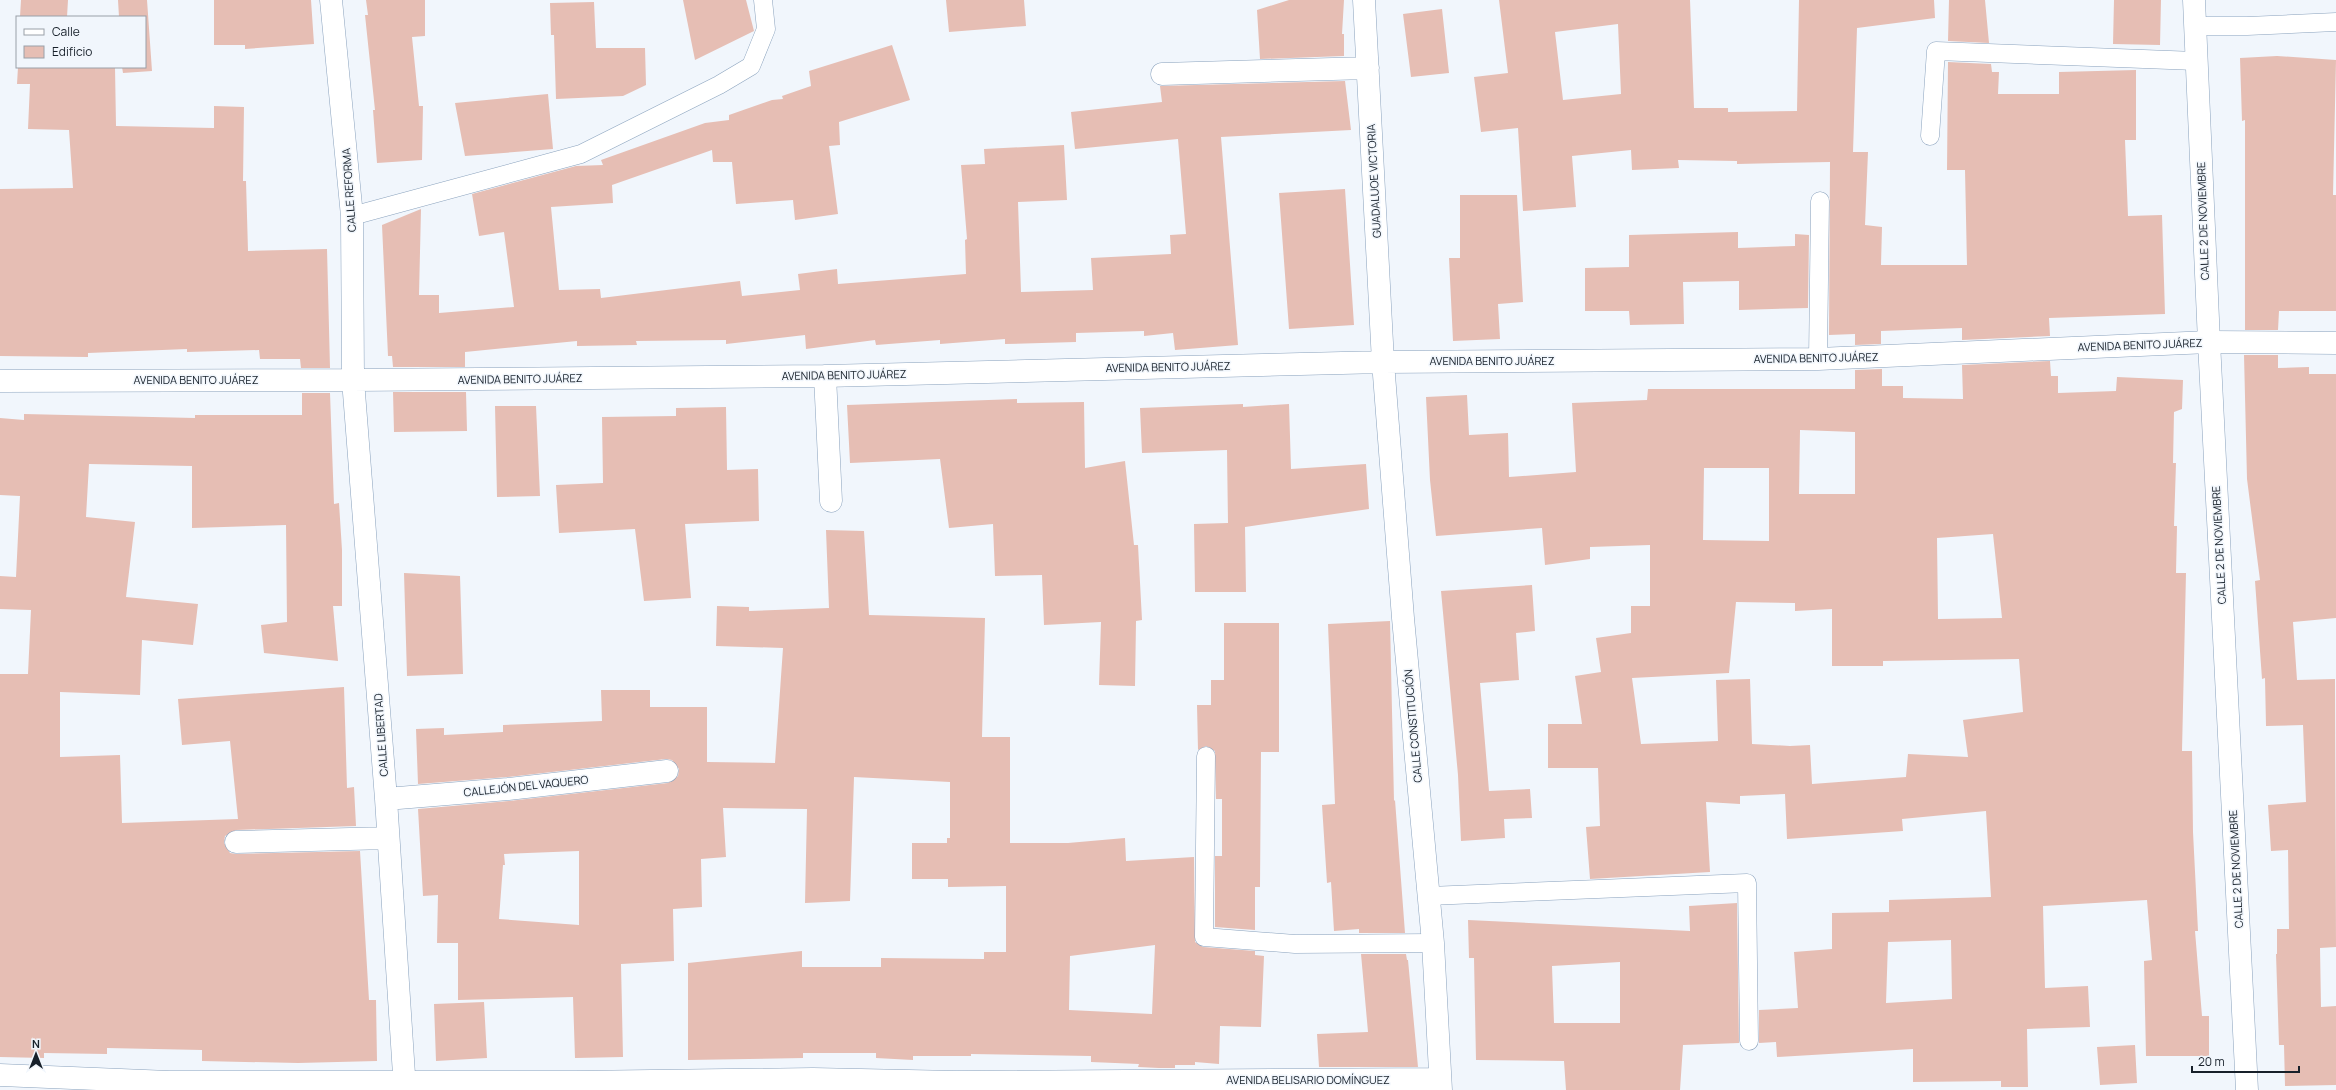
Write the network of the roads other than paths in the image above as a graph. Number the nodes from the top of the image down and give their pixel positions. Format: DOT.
graph roads {
  1 [pos="331,0"];
  2 [pos="763,0"];
  3 [pos="1364,0"];
  4 [pos="2194,0"];
  5 [pos="2336,22"];
  6 [pos="2195,26"];
  7 [pos="2196,61"];
  8 [pos="1368,68"];
  9 [pos="1162,74"];
  10 [pos="1930,136"];
  11 [pos="1820,201"];
  12 [pos="352,216"];
  13 [pos="2208,342"];
  14 [pos="2336,342"];
  15 [pos="1818,359"];
  16 [pos="1383,362"];
  17 [pos="825,376"];
  18 [pos="353,380"];
  19 [pos="0,381"];
  20 [pos="831,501"];
  21 [pos="1206,756"];
  22 [pos="667,771"];
  23 [pos="386,799"];
  24 [pos="388,838"];
  25 [pos="236,842"];
  26 [pos="1428,896"];
  27 [pos="1433,943"];
  28 [pos="1749,1041"];
  29 [pos="0,1076"];
  30 [pos="1440,1084"];
  31 [pos="813,1085"];
  32 [pos="169,1086"];
  33 [pos="405,1086"];
  34 [pos="576,1086"];
  35 [pos="2247,1090"];
  1 -- 12 [label="street, CALLE REFORMA"];
  2 -- 12 [label="lane"];
  3 -- 8 [label="street, GUADALUOE VICTORIA"];
  4 -- 6 [label="street, CALLE 2 DE NOVIEMBRE"];
  5 -- 6 [label="lane"];
  6 -- 7 [label="street, CALLE 2 DE NOVIEMBRE"];
  7 -- 10 [label="lane"];
  7 -- 13 [label="street, CALLE 2 DE NOVIEMBRE"];
  8 -- 9 [label="street"];
  8 -- 16 [label="street, GUADALUOE VICTORIA"];
  11 -- 15 [label="lane"];
  12 -- 18 [label="street, CALLE REFORMA"];
  13 -- 14 [label="street, AVENIDA BENITO JUÁREZ"];
  13 -- 15 [label="street, AVENIDA BENITO JUÁREZ"];
  13 -- 35 [label="street, CALLE 2 DE NOVIEMBRE"];
  15 -- 16 [label="street, AVENIDA BENITO JUÁREZ"];
  16 -- 17 [label="street, AVENIDA BENITO JUÁREZ"];
  16 -- 26 [label="street, CALLE CONSTITUCIÓN"];
  17 -- 18 [label="street, AVENIDA BENITO JUÁREZ"];
  17 -- 20 [label="street"];
  18 -- 19 [label="street, AVENIDA BENITO JUÁREZ"];
  18 -- 23 [label="street, CALLE LIBERTAD"];
  21 -- 27 [label="lane"];
  22 -- 23 [label="street, CALLEJÓN DEL VAQUERO"];
  23 -- 24 [label="street, CALLE LIBERTAD"];
  24 -- 25 [label="street"];
  24 -- 33 [label="street, CALLE LIBERTAD"];
  26 -- 27 [label="street, CALLE CONSTITUCIÓN"];
  26 -- 28 [label="lane"];
  27 -- 30 [label="street, CALLE CONSTITUCIÓN"];
  29 -- 32 [label="street, AVENIDA BELISARIO DOMÍNGUEZ"];
  30 -- 31 [label="street, AVENIDA BELISARIO DOMÍNGUEZ"];
  31 -- 34 [label="street, AVENIDA BELISARIO DOMÍNGUEZ"];
  32 -- 33 [label="street, AVENIDA BELISARIO DOMÍNGUEZ"];
  33 -- 34 [label="street, AVENIDA BELISARIO DOMÍNGUEZ"];
}
